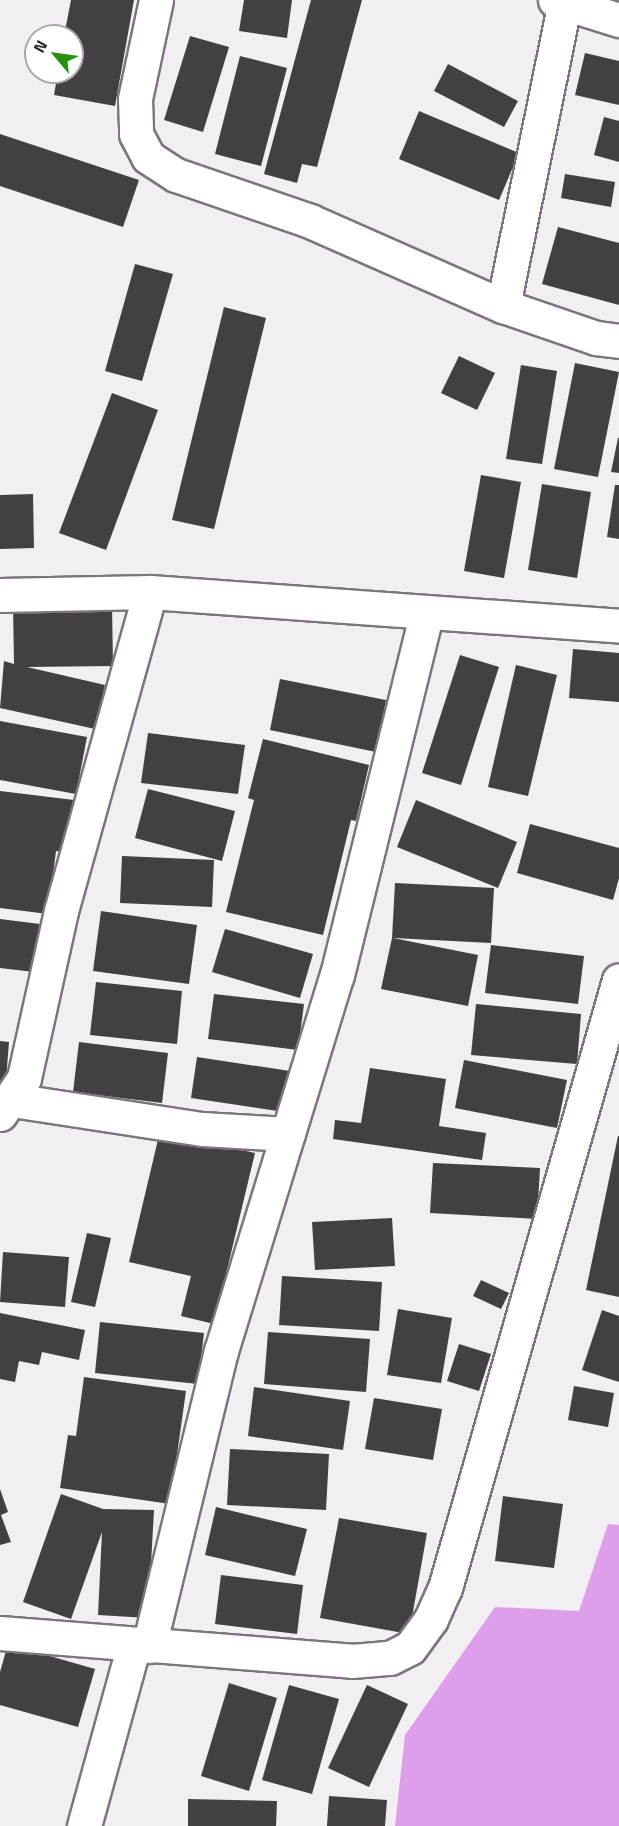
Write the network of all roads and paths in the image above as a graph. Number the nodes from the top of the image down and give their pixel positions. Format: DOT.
graph roads {
  1 [pos="156,0"];
  2 [pos="562,1"];
  3 [pos="619,20"];
  4 [pos="503,306"];
  5 [pos="619,342"];
  6 [pos="150,592"];
  7 [pos="0,595"];
  8 [pos="426,615"];
  9 [pos="619,626"];
  10 [pos="619,980"];
  11 [pos="3,1110"];
  12 [pos="288,1134"];
  13 [pos="0,1633"];
  14 [pos="141,1646"];
  15 [pos="84,1826"];
  1 -- 4 [label="street"];
  2 -- 3 [label="street"];
  2 -- 4 [label="street"];
  4 -- 5 [label="street"];
  6 -- 7 [label="street"];
  6 -- 8 [label="street"];
  6 -- 11 [label="street"];
  8 -- 9 [label="street"];
  8 -- 12 [label="street"];
  10 -- 14 [label="street"];
  11 -- 12 [label="street"];
  12 -- 14 [label="street"];
  13 -- 14 [label="street"];
  14 -- 15 [label="street"];
}
